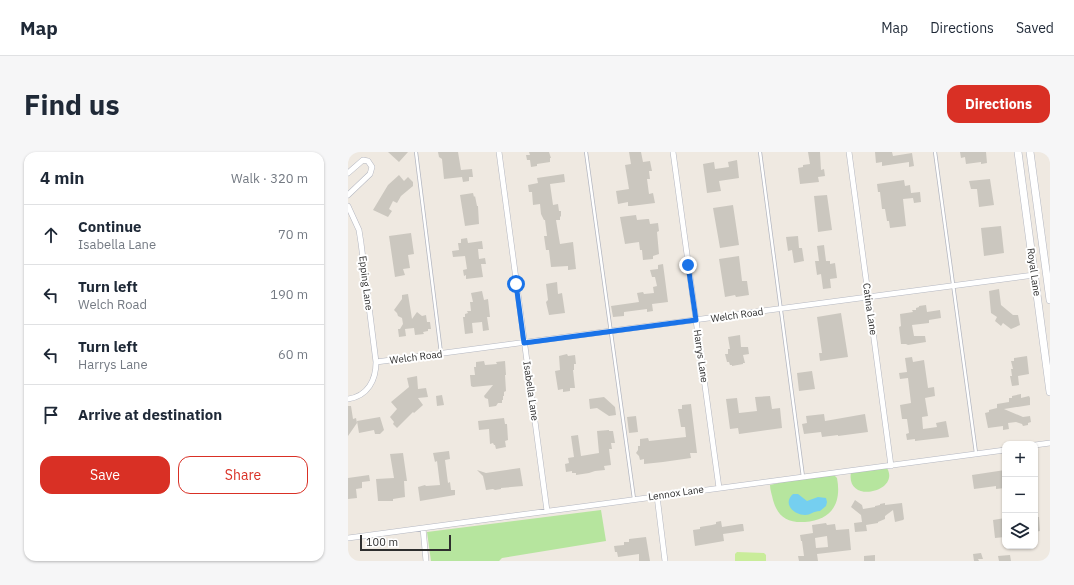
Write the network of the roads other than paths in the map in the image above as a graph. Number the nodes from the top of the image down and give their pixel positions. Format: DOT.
graph roads {
  1 [pos="416,152"];
  2 [pos="499,152"];
  3 [pos="586,152"];
  4 [pos="673,152"];
  5 [pos="760,152"];
  6 [pos="848,152"];
  7 [pos="935,152"];
  8 [pos="1018,152"];
  9 [pos="1030,152"];
  10 [pos="348,173"];
  11 [pos="348,195"];
  12 [pos="348,206"];
  13 [pos="1048,273"];
  14 [pos="1034,275"];
  15 [pos="953,286"];
  16 [pos="868,297"];
  17 [pos="1050,300"];
  18 [pos="782,308"];
  19 [pos="696,320"];
  20 [pos="610,331"];
  21 [pos="524,343"];
  22 [pos="441,354"];
  23 [pos="376,362"];
  24 [pos="1050,392"];
  25 [pos="348,399"];
  26 [pos="1050,443"];
  27 [pos="1038,445"];
  28 [pos="1002,450"];
  29 [pos="976,454"];
  30 [pos="891,466"];
  31 [pos="804,477"];
  32 [pos="719,488"];
  33 [pos="657,496"];
  34 [pos="634,499"];
  35 [pos="547,511"];
  36 [pos="423,528"];
  37 [pos="348,538"];
  38 [pos="426,561"];
  39 [pos="666,561"];
  1 -- 22 [label="lane"];
  2 -- 21 [label="street, Isabella Lane"];
  3 -- 20 [label="lane"];
  4 -- 19 [label="street, Harrys Lane"];
  5 -- 18 [label="lane"];
  6 -- 16 [label="street, Catina Lane"];
  7 -- 15 [label="lane"];
  8 -- 14 [label="main road, Royal Lane"];
  9 -- 13 [label="main road, Royal Lane"];
  10 -- 11 [label="street"];
  12 -- 23 [label="street, Epping Lane"];
  13 -- 14 [label="main road, Welch Road"];
  13 -- 17 [label="main road, Royal Lane"];
  14 -- 15 [label="street, Welch Road"];
  14 -- 24 [label="main road, Royal Lane"];
  15 -- 16 [label="street, Welch Road"];
  15 -- 29 [label="lane"];
  16 -- 18 [label="street, Welch Road"];
  16 -- 30 [label="street, Catina Lane"];
  18 -- 19 [label="street, Welch Road"];
  18 -- 31 [label="lane"];
  19 -- 20 [label="street, Welch Road"];
  19 -- 32 [label="street, Harrys Lane"];
  20 -- 21 [label="street, Welch Road"];
  20 -- 34 [label="lane"];
  21 -- 22 [label="street, Welch Road"];
  21 -- 35 [label="street, Isabella Lane"];
  22 -- 23 [label="street, Welch Road"];
  23 -- 25 [label="street, Epping Lane"];
  26 -- 27 [label="street"];
  28 -- 29 [label="street, Lennox Lane"];
  29 -- 30 [label="street, Lennox Lane"];
  30 -- 31 [label="street, Lennox Lane"];
  31 -- 32 [label="street, Lennox Lane"];
  32 -- 33 [label="street, Lennox Lane"];
  33 -- 34 [label="street, Lennox Lane"];
  33 -- 39 [label="street"];
  34 -- 35 [label="street, Lennox Lane"];
  35 -- 36 [label="street, Lennox Lane"];
  36 -- 37 [label="street, Lennox Lane"];
  36 -- 38 [label="street"];
}
